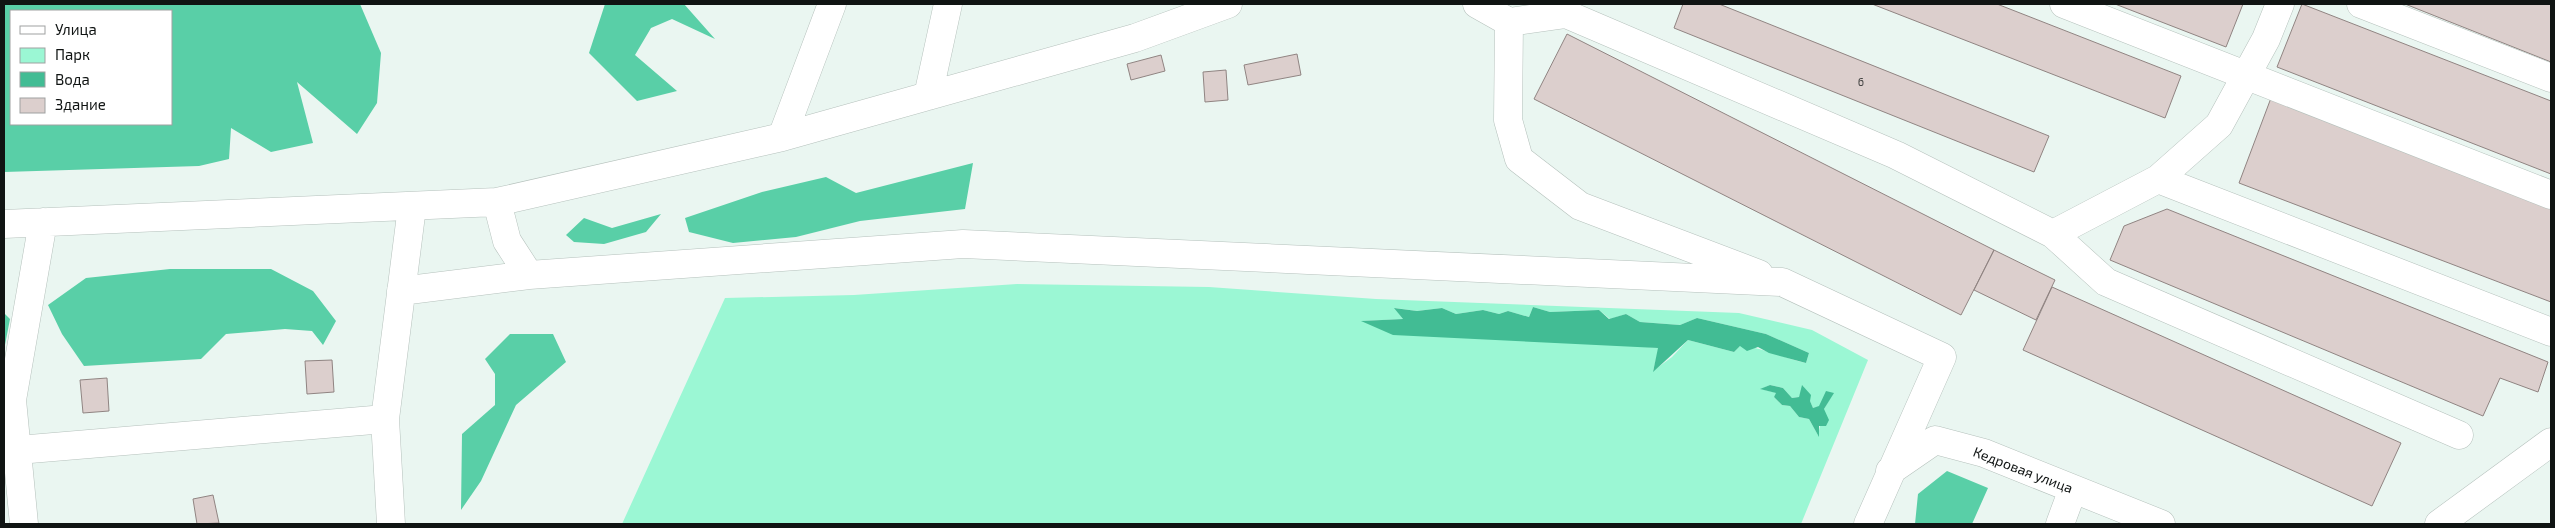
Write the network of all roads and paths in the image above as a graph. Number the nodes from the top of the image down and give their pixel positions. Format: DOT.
graph roads {
  1 [pos="832,4"];
  2 [pos="948,4"];
  3 [pos="1477,4"];
  4 [pos="2064,4"];
  5 [pos="2280,4"];
  6 [pos="2361,4"];
  7 [pos="1212,6"];
  8 [pos="1509,22"];
  9 [pos="2247,74"];
  10 [pos="2551,78"];
  11 [pos="928,96"];
  12 [pos="782,137"];
  13 [pos="2158,179"];
  14 [pos="2551,196"];
  15 [pos="497,202"];
  16 [pos="412,207"];
  17 [pos="43,222"];
  18 [pos="4,224"];
  19 [pos="2053,234"];
  20 [pos="528,275"];
  21 [pos="1782,282"];
  22 [pos="401,291"];
  23 [pos="2551,332"];
  24 [pos="386,419"];
  25 [pos="2459,435"];
  26 [pos="2551,442"];
  27 [pos="18,450"];
  28 [pos="1890,470"];
  29 [pos="2073,489"];
  30 [pos="24,524"];
  31 [pos="392,524"];
  32 [pos="1868,524"];
  33 [pos="2060,524"];
  34 [pos="2161,524"];
  35 [pos="2439,524"];
  1 -- 12 [label="street"];
  2 -- 11 [label="street"];
  3 -- 8 [label="street"];
  4 -- 9 [label="street"];
  5 -- 9 [label="street"];
  6 -- 10 [label="street"];
  7 -- 11 [label="street"];
  8 -- 19 [label="street"];
  8 -- 21 [label="street"];
  9 -- 13 [label="street"];
  9 -- 14 [label="street"];
  11 -- 12 [label="street"];
  12 -- 15 [label="street"];
  13 -- 19 [label="street"];
  13 -- 23 [label="street"];
  15 -- 16 [label="street"];
  15 -- 20 [label="street"];
  16 -- 17 [label="street"];
  16 -- 22 [label="street"];
  17 -- 18 [label="street"];
  17 -- 27 [label="street"];
  19 -- 25 [label="street"];
  20 -- 21 [label="street"];
  20 -- 22 [label="street"];
  21 -- 28 [label="street"];
  22 -- 24 [label="street"];
  24 -- 27 [label="street"];
  24 -- 31 [label="street"];
  26 -- 35 [label="street"];
  27 -- 30 [label="street"];
  28 -- 29 [label="street, Кедровая улица"];
  28 -- 32 [label="street"];
  29 -- 33 [label="street"];
  29 -- 34 [label="street, Кедровая улица"];
}
